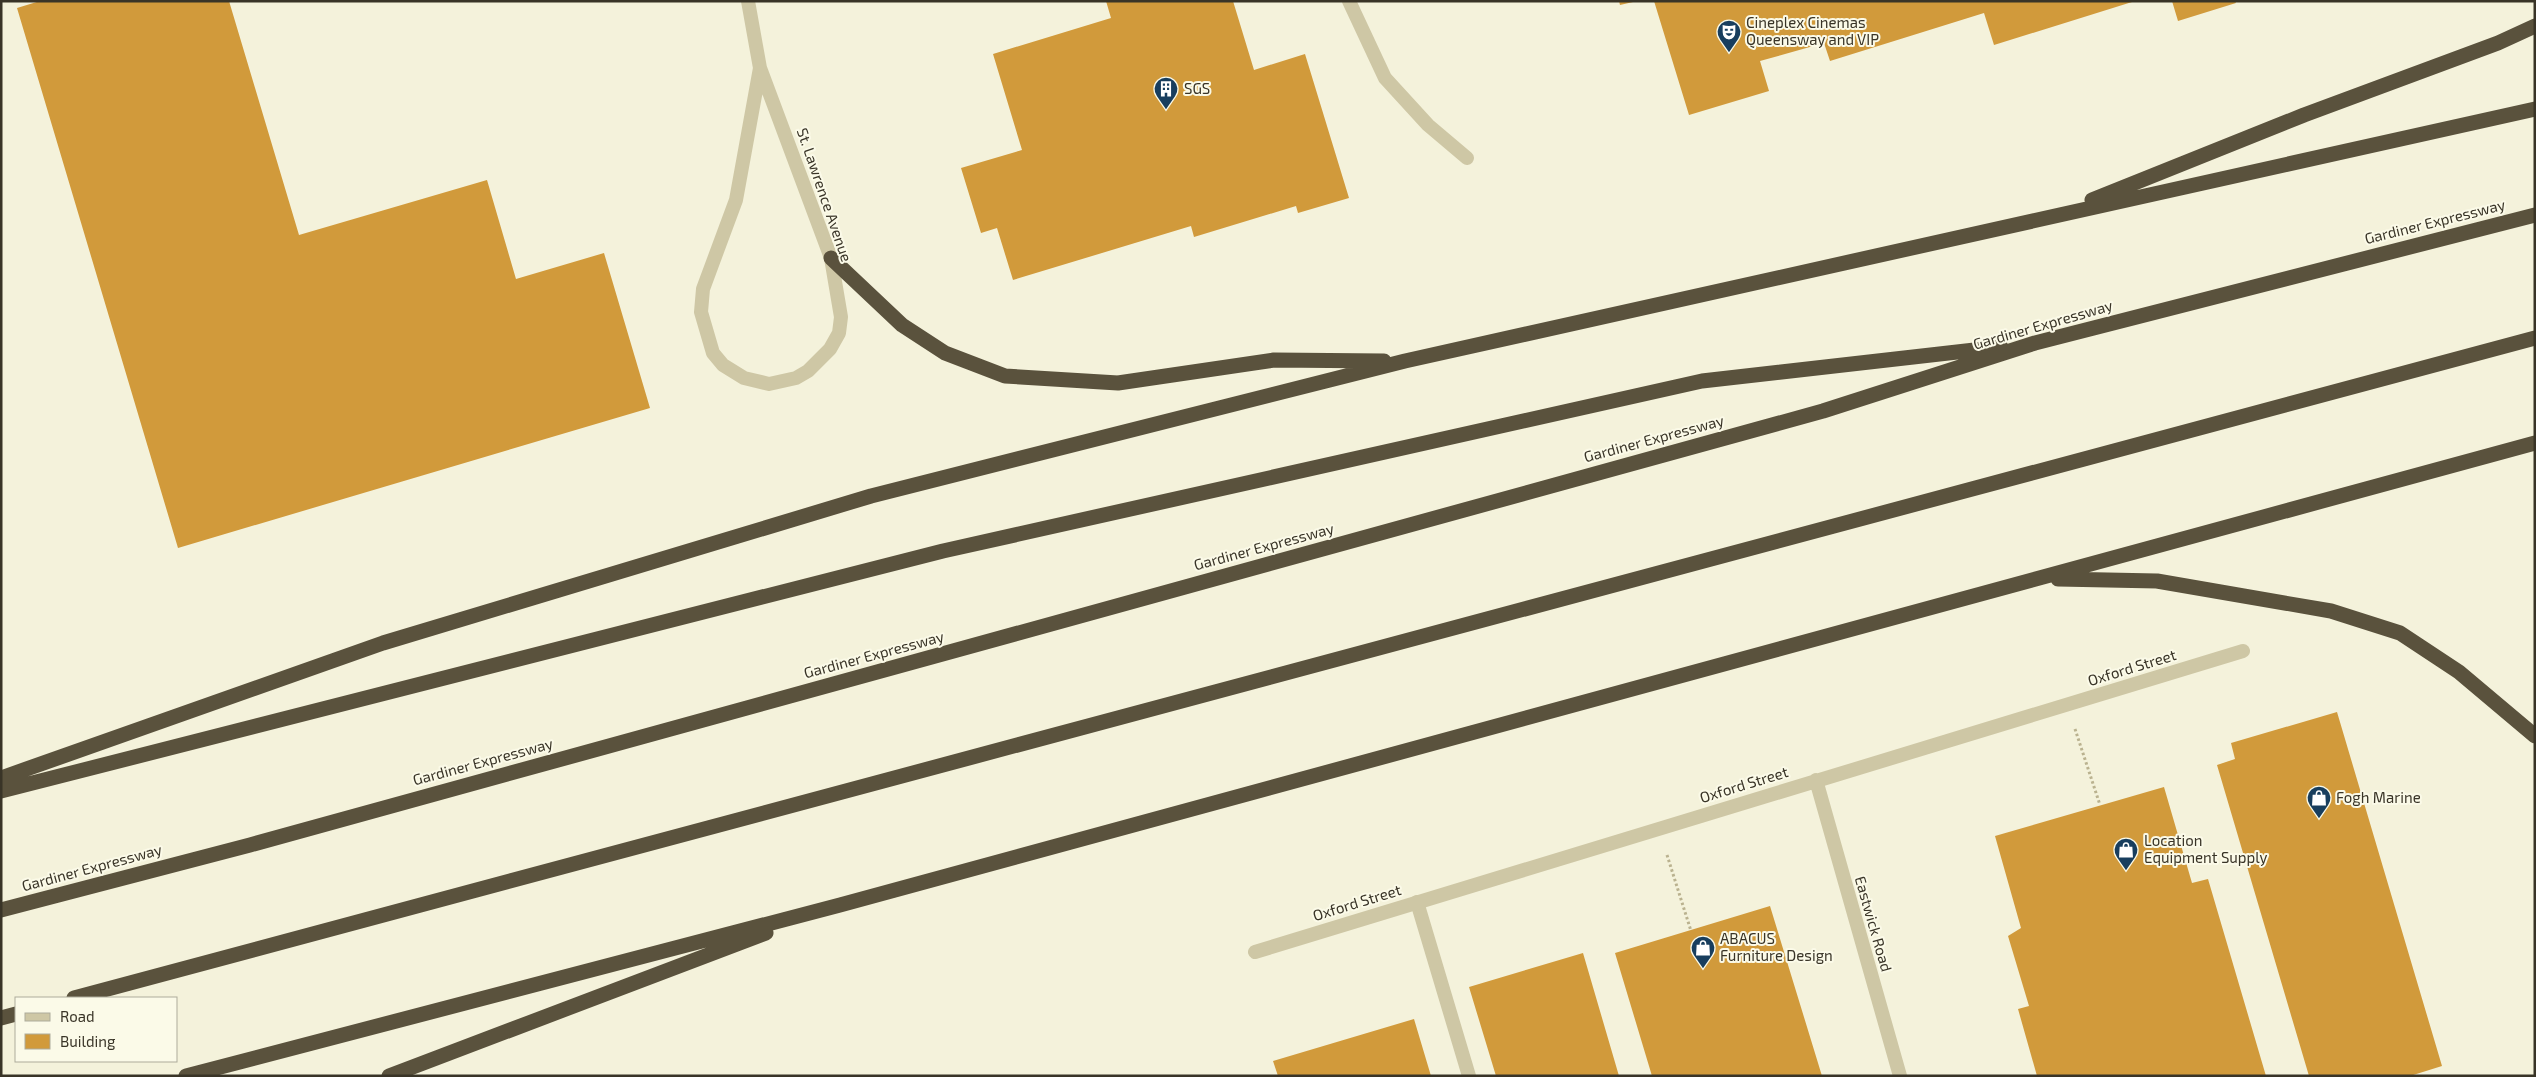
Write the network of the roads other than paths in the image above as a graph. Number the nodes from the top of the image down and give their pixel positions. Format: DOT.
graph roads {
  1 [pos="748,1"];
  2 [pos="1349,1"];
  3 [pos="2535,26"];
  4 [pos="760,68"];
  5 [pos="2535,109"];
  6 [pos="1467,158"];
  7 [pos="2535,215"];
  8 [pos="2050,216"];
  9 [pos="831,258"];
  10 [pos="2535,338"];
  11 [pos="2035,343"];
  12 [pos="1405,361"];
  13 [pos="2535,443"];
  14 [pos="2041,579"];
  15 [pos="2243,651"];
  16 [pos="2535,736"];
  17 [pos="1,778"];
  18 [pos="1816,780"];
  19 [pos="1,791"];
  20 [pos="1416,902"];
  21 [pos="840,905"];
  22 [pos="1,910"];
  23 [pos="1255,952"];
  24 [pos="78,997"];
  25 [pos="15,1014"];
  26 [pos="1,1018"];
  27 [pos="186,1076"];
  28 [pos="389,1076"];
  29 [pos="1469,1076"];
  30 [pos="1900,1076"];
  1 -- 4 [label="street, St. Lawrence Avenue"];
  2 -- 6 [label="street"];
  3 -- 8 [label="highway"];
  4 -- 9 [label="street, St. Lawrence Avenue"];
  4 -- 9 [label="street, St. Lawrence Avenue"];
  5 -- 8 [label="highway"];
  7 -- 11 [label="highway, Gardiner Expressway"];
  8 -- 12 [label="highway"];
  9 -- 12 [label="highway"];
  10 -- 24 [label="highway"];
  11 -- 19 [label="highway"];
  11 -- 22 [label="highway, Gardiner Expressway"];
  12 -- 17 [label="highway"];
  13 -- 14 [label="highway"];
  14 -- 16 [label="highway"];
  14 -- 21 [label="highway"];
  15 -- 18 [label="street, Oxford Street"];
  18 -- 20 [label="street, Oxford Street"];
  18 -- 30 [label="street, Eastwick Road"];
  20 -- 23 [label="street, Oxford Street"];
  20 -- 29 [label="street"];
  21 -- 27 [label="highway"];
  21 -- 28 [label="highway"];
  25 -- 26 [label="highway"];
}
